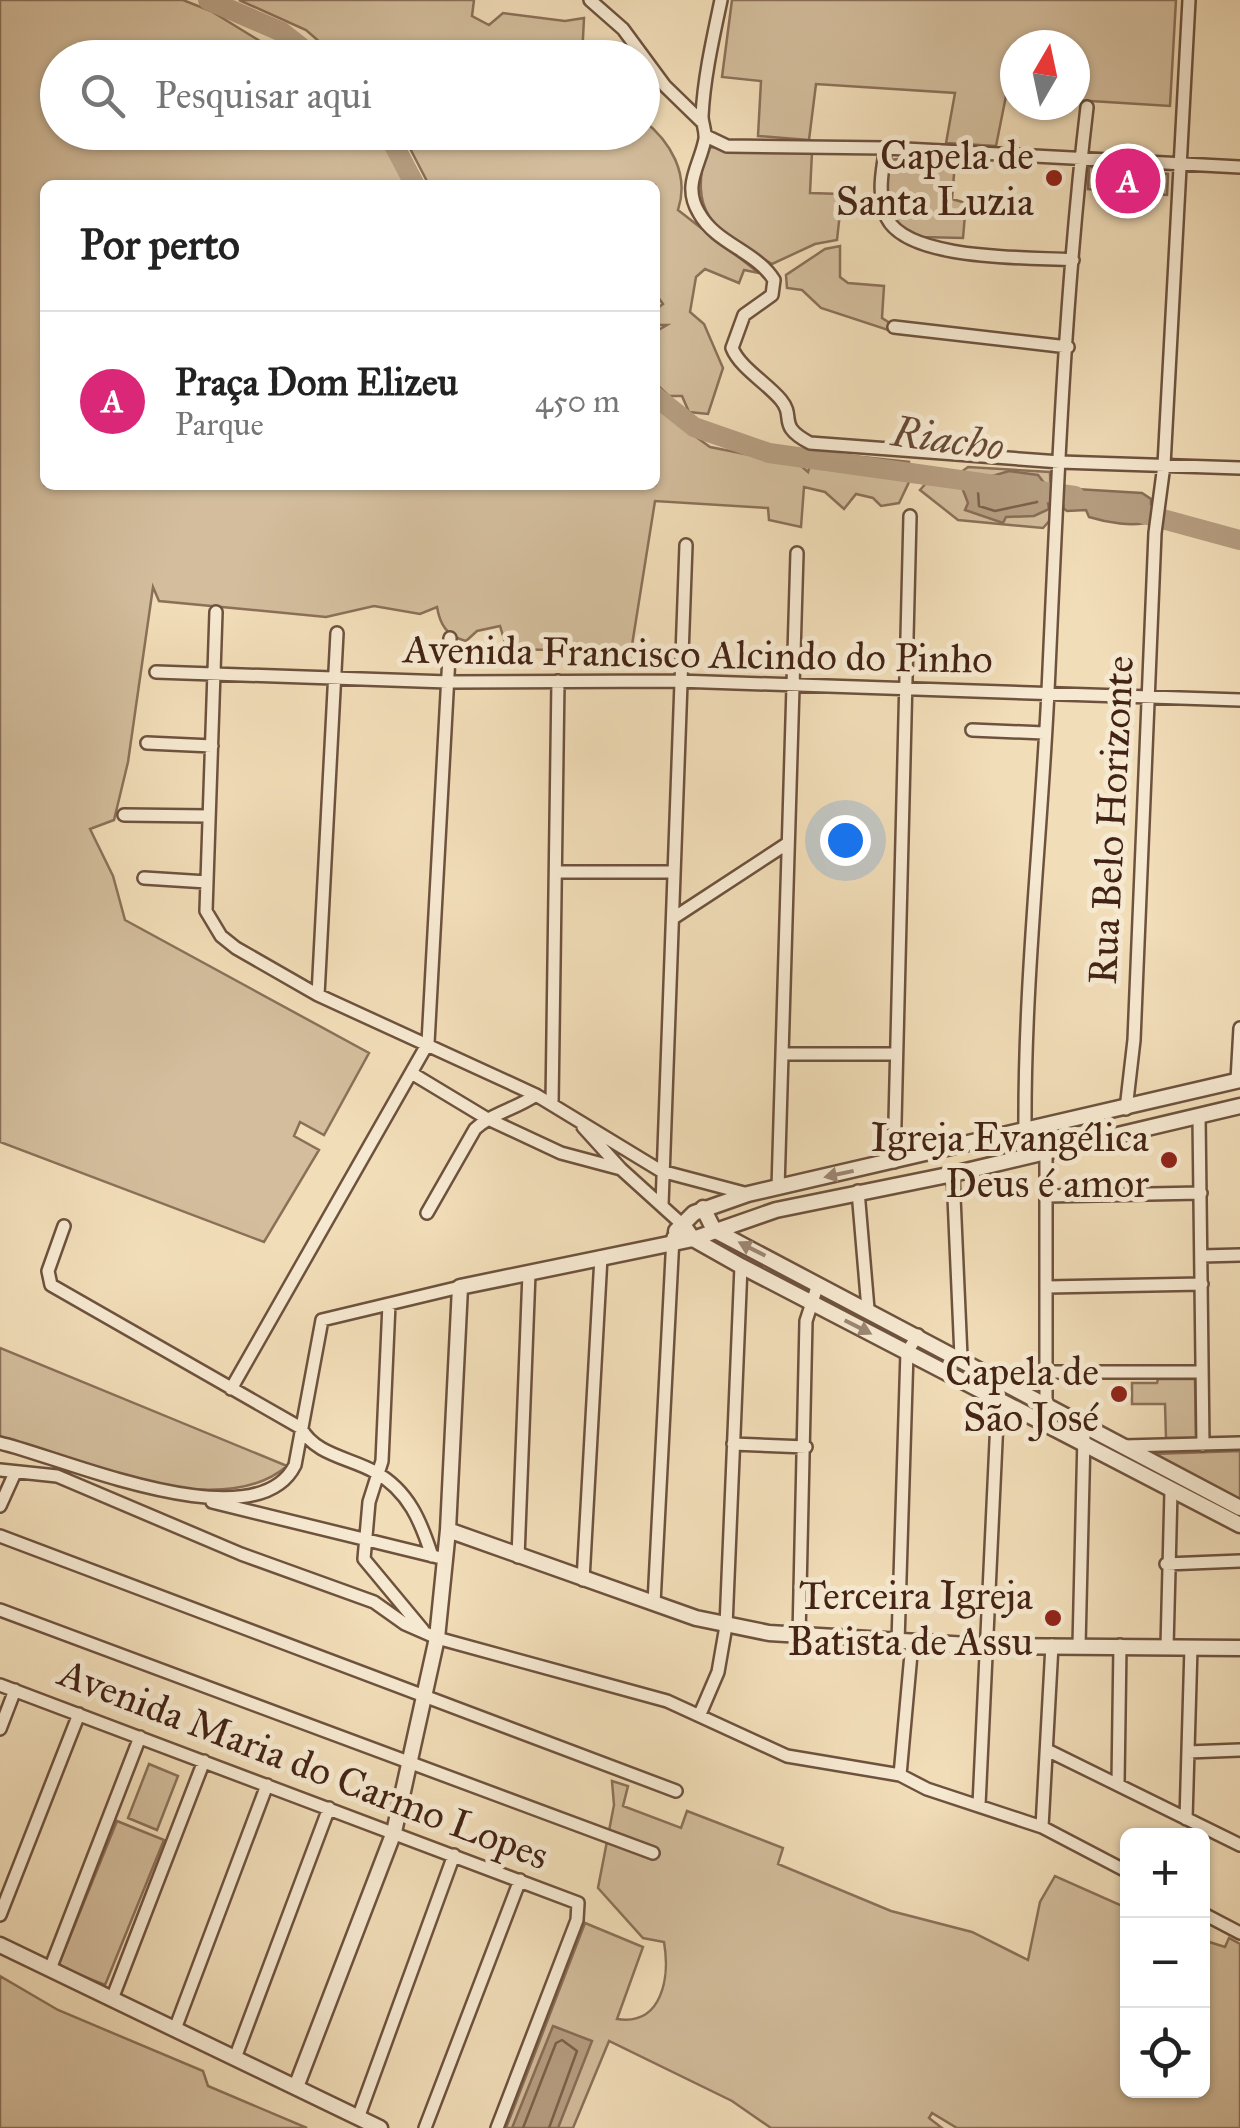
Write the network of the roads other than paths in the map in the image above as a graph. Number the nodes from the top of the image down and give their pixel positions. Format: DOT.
graph roads {
  1 [pos="590,0"];
  2 [pos="721,0"];
  3 [pos="1190,0"];
  4 [pos="631,40"];
  5 [pos="660,79"];
  6 [pos="1084,120"];
  7 [pos="702,121"];
  8 [pos="706,136"];
  9 [pos="886,148"];
  10 [pos="1080,159"];
  11 [pos="1180,164"];
  12 [pos="1240,167"];
  13 [pos="1074,260"];
  14 [pos="894,327"];
  15 [pos="1068,346"];
  16 [pos="1060,462"];
  17 [pos="1164,465"];
  18 [pos="1240,468"];
  19 [pos="910,516"];
  20 [pos="686,545"];
  21 [pos="797,553"];
  22 [pos="216,612"];
  23 [pos="337,633"];
  24 [pos="450,638"];
  25 [pos="156,672"];
  26 [pos="214,674"];
  27 [pos="334,678"];
  28 [pos="678,681"];
  29 [pos="448,682"];
  30 [pos="558,682"];
  31 [pos="792,685"];
  32 [pos="904,687"];
  33 [pos="1048,695"];
  34 [pos="1150,699"];
  35 [pos="1240,700"];
  36 [pos="972,730"];
  37 [pos="1044,732"];
  38 [pos="147,743"];
  39 [pos="212,746"];
  40 [pos="124,815"];
  41 [pos="208,816"];
  42 [pos="788,843"];
  43 [pos="556,872"];
  44 [pos="671,872"];
  45 [pos="144,878"];
  46 [pos="207,882"];
  47 [pos="675,916"];
  48 [pos="318,996"];
  49 [pos="1240,1028"];
  50 [pos="428,1043"];
  51 [pos="782,1054"];
  52 [pos="896,1054"];
  53 [pos="413,1074"];
  54 [pos="1239,1080"];
  55 [pos="536,1095"];
  56 [pos="552,1104"];
  57 [pos="1240,1106"];
  58 [pos="1126,1109"];
  59 [pos="1199,1116"];
  60 [pos="486,1118"];
  61 [pos="577,1121"];
  62 [pos="1064,1123"];
  63 [pos="1026,1132"];
  64 [pos="1066,1146"];
  65 [pos="1046,1150"];
  66 [pos="894,1162"];
  67 [pos="620,1168"];
  68 [pos="661,1171"];
  69 [pos="953,1174"];
  70 [pos="778,1188"];
  71 [pos="858,1192"];
  72 [pos="1201,1193"];
  73 [pos="748,1194"];
  74 [pos="1047,1196"];
  75 [pos="662,1205"];
  76 [pos="703,1208"];
  77 [pos="427,1213"];
  78 [pos="64,1226"];
  79 [pos="714,1230"];
  80 [pos="681,1235"];
  81 [pos="1240,1255"];
  82 [pos="1202,1256"];
  83 [pos="601,1258"];
  84 [pos="741,1266"];
  85 [pos="529,1273"];
  86 [pos="818,1284"];
  87 [pos="1202,1284"];
  88 [pos="460,1287"];
  89 [pos="1046,1287"];
  90 [pos="811,1302"];
  91 [pos="390,1304"];
  92 [pos="868,1309"];
  93 [pos="918,1335"];
  94 [pos="907,1352"];
  95 [pos="961,1357"];
  96 [pos="1048,1372"];
  97 [pos="1202,1372"];
  98 [pos="231,1390"];
  99 [pos="998,1398"];
  100 [pos="1046,1406"];
  101 [pos="1089,1427"];
  102 [pos="302,1428"];
  103 [pos="1081,1442"];
  104 [pos="0,1443"];
  105 [pos="1240,1443"];
  106 [pos="733,1444"];
  107 [pos="1203,1445"];
  108 [pos="1120,1446"];
  109 [pos="806,1447"];
  110 [pos="0,1470"];
  111 [pos="378,1474"];
  112 [pos="14,1475"];
  113 [pos="1171,1491"];
  114 [pos="194,1497"];
  115 [pos="0,1506"];
  116 [pos="1240,1508"];
  117 [pos="1240,1525"];
  118 [pos="448,1530"];
  119 [pos="0,1536"];
  120 [pos="363,1541"];
  121 [pos="438,1557"];
  122 [pos="518,1557"];
  123 [pos="1240,1562"];
  124 [pos="1166,1564"];
  125 [pos="584,1580"];
  126 [pos="654,1603"];
  127 [pos="0,1610"];
  128 [pos="726,1626"];
  129 [pos="432,1636"];
  130 [pos="799,1636"];
  131 [pos="905,1642"];
  132 [pos="1052,1645"];
  133 [pos="984,1646"];
  134 [pos="1079,1646"];
  135 [pos="1120,1646"];
  136 [pos="1168,1647"];
  137 [pos="1191,1647"];
  138 [pos="1240,1648"];
  139 [pos="0,1685"];
  140 [pos="15,1690"];
  141 [pos="422,1698"];
  142 [pos="78,1714"];
  143 [pos="700,1714"];
  144 [pos="0,1729"];
  145 [pos="140,1737"];
  146 [pos="1049,1750"];
  147 [pos="1240,1750"];
  148 [pos="1188,1752"];
  149 [pos="204,1761"];
  150 [pos="407,1764"];
  151 [pos="900,1776"];
  152 [pos="1118,1784"];
  153 [pos="268,1785"];
  154 [pos="676,1791"];
  155 [pos="978,1805"];
  156 [pos="329,1808"];
  157 [pos="1186,1819"];
  158 [pos="1042,1827"];
  159 [pos="394,1832"];
  160 [pos="1240,1845"];
  161 [pos="652,1853"];
  162 [pos="454,1855"];
  163 [pos="1120,1868"];
  164 [pos="520,1880"];
  165 [pos="0,1916"];
  166 [pos="1210,1917"];
  167 [pos="1240,1934"];
  168 [pos="0,1945"];
  169 [pos="50,1969"];
  170 [pos="112,1999"];
  171 [pos="175,2029"];
  172 [pos="235,2058"];
  173 [pos="296,2087"];
  174 [pos="358,2118"];
  175 [pos="380,2128"];
  176 [pos="425,2128"];
  177 [pos="497,2128"];
  1 -- 4 [label="street"];
  2 -- 7 [label="street"];
  3 -- 11 [label="street"];
  5 -- 7 [label="street"];
  6 -- 10 [label="street"];
  7 -- 8 [label="street"];
  8 -- 9 [label="street"];
  8 -- 16 [label="street"];
  9 -- 10 [label="street"];
  9 -- 13 [label="street"];
  10 -- 11 [label="street"];
  10 -- 13 [label="street"];
  11 -- 12 [label="street"];
  11 -- 17 [label="street"];
  13 -- 15 [label="street"];
  14 -- 15 [label="street"];
  15 -- 16 [label="street"];
  16 -- 17 [label="street"];
  16 -- 33 [label="street"];
  17 -- 18 [label="street"];
  17 -- 34 [label="street, Rua Belo Horizonte"];
  19 -- 32 [label="street"];
  20 -- 28 [label="street"];
  21 -- 31 [label="street"];
  22 -- 26 [label="street"];
  23 -- 27 [label="street"];
  24 -- 29 [label="street"];
  25 -- 26 [label="street, Avenida Francisco Alcindo do Pinho"];
  26 -- 27 [label="street, Avenida Francisco Alcindo do Pinho"];
  26 -- 39 [label="street"];
  27 -- 29 [label="street, Avenida Francisco Alcindo do Pinho"];
  27 -- 48 [label="street"];
  28 -- 30 [label="street, Avenida Francisco Alcindo do Pinho"];
  28 -- 31 [label="street, Avenida Francisco Alcindo do Pinho"];
  28 -- 44 [label="street"];
  29 -- 30 [label="street, Avenida Francisco Alcindo do Pinho"];
  29 -- 50 [label="street"];
  30 -- 43 [label="street"];
  31 -- 32 [label="street, Avenida Francisco Alcindo do Pinho"];
  31 -- 42 [label="street"];
  32 -- 33 [label="street, Avenida Francisco Alcindo do Pinho"];
  32 -- 52 [label="street"];
  33 -- 34 [label="street, Avenida Francisco Alcindo do Pinho"];
  33 -- 37 [label="street"];
  34 -- 35 [label="street, Avenida Francisco Alcindo do Pinho"];
  34 -- 58 [label="street, Rua Belo Horizonte"];
  36 -- 37 [label="street"];
  37 -- 63 [label="street"];
  38 -- 39 [label="street"];
  39 -- 41 [label="street"];
  40 -- 41 [label="street"];
  41 -- 46 [label="street"];
  42 -- 47 [label="street"];
  42 -- 51 [label="street"];
  43 -- 44 [label="street"];
  43 -- 56 [label="street"];
  44 -- 47 [label="street"];
  45 -- 46 [label="street"];
  46 -- 48 [label="street"];
  47 -- 68 [label="street"];
  48 -- 50 [label="street"];
  49 -- 54 [label="street"];
  50 -- 53 [label="street"];
  50 -- 55 [label="street"];
  51 -- 52 [label="street"];
  51 -- 70 [label="street"];
  52 -- 66 [label="street"];
  53 -- 60 [label="street"];
  53 -- 98 [label="street"];
  54 -- 58 [label="street"];
  55 -- 56 [label="street"];
  55 -- 60 [label="street"];
  56 -- 61 [label="street"];
  57 -- 59 [label="street"];
  58 -- 62 [label="street"];
  59 -- 64 [label="street"];
  59 -- 72 [label="street"];
  60 -- 67 [label="street"];
  60 -- 77 [label="street"];
  61 -- 67 [label="street"];
  61 -- 68 [label="street"];
  62 -- 63 [label="street"];
  62 -- 64 [label="street"];
  63 -- 66 [label="street"];
  64 -- 65 [label="street"];
  65 -- 69 [label="street"];
  65 -- 74 [label="street"];
  66 -- 70 [label="street, one-way"];
  67 -- 75 [label="street"];
  68 -- 73 [label="street"];
  68 -- 75 [label="street"];
  69 -- 71 [label="street"];
  69 -- 95 [label="street"];
  70 -- 73 [label="street"];
  71 -- 79 [label="street"];
  71 -- 92 [label="street"];
  72 -- 74 [label="street"];
  72 -- 82 [label="street"];
  73 -- 76 [label="street"];
  74 -- 89 [label="street"];
  75 -- 80 [label="street"];
  76 -- 79 [label="street"];
  76 -- 80 [label="street"];
  78 -- 98 [label="street"];
  79 -- 80 [label="street"];
  86 -- 79 [label="street, one-way"];
  80 -- 83 [label="street"];
  80 -- 84 [label="street"];
  80 -- 126 [label="street"];
  81 -- 82 [label="street"];
  82 -- 87 [label="street"];
  83 -- 85 [label="street"];
  83 -- 125 [label="street"];
  84 -- 90 [label="street"];
  84 -- 106 [label="street"];
  85 -- 88 [label="street"];
  85 -- 122 [label="street"];
  86 -- 90 [label="street"];
  86 -- 92 [label="street"];
  87 -- 89 [label="street"];
  87 -- 97 [label="street"];
  88 -- 91 [label="street"];
  88 -- 118 [label="street"];
  89 -- 96 [label="street"];
  90 -- 94 [label="street, one-way"];
  90 -- 109 [label="street"];
  91 -- 102 [label="street"];
  91 -- 111 [label="street"];
  92 -- 93 [label="street"];
  93 -- 94 [label="street"];
  93 -- 95 [label="street"];
  94 -- 99 [label="street"];
  94 -- 131 [label="street"];
  95 -- 100 [label="street"];
  96 -- 97 [label="street"];
  96 -- 100 [label="street"];
  97 -- 107 [label="street"];
  98 -- 102 [label="street"];
  99 -- 103 [label="street"];
  99 -- 133 [label="street"];
  100 -- 101 [label="street"];
  101 -- 103 [label="street"];
  101 -- 108 [label="street"];
  102 -- 111 [label="street"];
  102 -- 114 [label="street"];
  103 -- 113 [label="street"];
  103 -- 134 [label="street"];
  104 -- 114 [label="street"];
  105 -- 107 [label="street"];
  106 -- 109 [label="street"];
  106 -- 128 [label="street"];
  107 -- 108 [label="street"];
  108 -- 116 [label="street"];
  109 -- 130 [label="street"];
  110 -- 112 [label="street"];
  111 -- 120 [label="street"];
  111 -- 121 [label="street"];
  112 -- 115 [label="street"];
  112 -- 129 [label="street"];
  113 -- 117 [label="street"];
  113 -- 124 [label="street"];
  114 -- 120 [label="street"];
  118 -- 121 [label="street"];
  118 -- 122 [label="street"];
  119 -- 141 [label="street"];
  120 -- 121 [label="street"];
  120 -- 129 [label="street"];
  121 -- 129 [label="street"];
  122 -- 125 [label="street"];
  123 -- 124 [label="street"];
  124 -- 136 [label="street"];
  125 -- 126 [label="street"];
  126 -- 128 [label="street"];
  127 -- 150 [label="street"];
  128 -- 130 [label="street"];
  128 -- 143 [label="street"];
  129 -- 141 [label="street"];
  129 -- 143 [label="street"];
  130 -- 131 [label="street"];
  131 -- 133 [label="street"];
  131 -- 151 [label="street"];
  132 -- 133 [label="street"];
  132 -- 134 [label="street"];
  132 -- 146 [label="street"];
  133 -- 155 [label="street"];
  134 -- 135 [label="street"];
  135 -- 136 [label="street"];
  135 -- 152 [label="street"];
  136 -- 137 [label="street"];
  137 -- 138 [label="street"];
  137 -- 148 [label="street"];
  139 -- 140 [label="street, Avenida Maria do Carmo Lopes"];
  140 -- 142 [label="street, Avenida Maria do Carmo Lopes"];
  140 -- 144 [label="street"];
  141 -- 150 [label="street"];
  141 -- 154 [label="street"];
  142 -- 145 [label="street, Avenida Maria do Carmo Lopes"];
  142 -- 165 [label="street"];
  143 -- 151 [label="street"];
  145 -- 149 [label="street, Avenida Maria do Carmo Lopes"];
  145 -- 169 [label="street"];
  146 -- 152 [label="street"];
  146 -- 158 [label="street"];
  147 -- 148 [label="street"];
  148 -- 157 [label="street"];
  149 -- 153 [label="street, Avenida Maria do Carmo Lopes"];
  149 -- 170 [label="street"];
  150 -- 159 [label="street"];
  150 -- 161 [label="street"];
  151 -- 155 [label="street"];
  152 -- 157 [label="street"];
  153 -- 156 [label="street, Avenida Maria do Carmo Lopes"];
  153 -- 171 [label="street"];
  155 -- 158 [label="street"];
  156 -- 159 [label="street, Avenida Maria do Carmo Lopes"];
  156 -- 172 [label="street"];
  157 -- 160 [label="street"];
  158 -- 163 [label="street"];
  159 -- 162 [label="street, Avenida Maria do Carmo Lopes"];
  159 -- 173 [label="street"];
  162 -- 164 [label="street, Avenida Maria do Carmo Lopes"];
  162 -- 174 [label="street"];
  164 -- 176 [label="street"];
  164 -- 177 [label="street, Avenida Maria do Carmo Lopes"];
  166 -- 167 [label="street"];
  168 -- 169 [label="street"];
  169 -- 170 [label="street"];
  170 -- 171 [label="street"];
  171 -- 172 [label="street"];
  172 -- 173 [label="street"];
  173 -- 174 [label="street"];
  174 -- 175 [label="street"];
}
